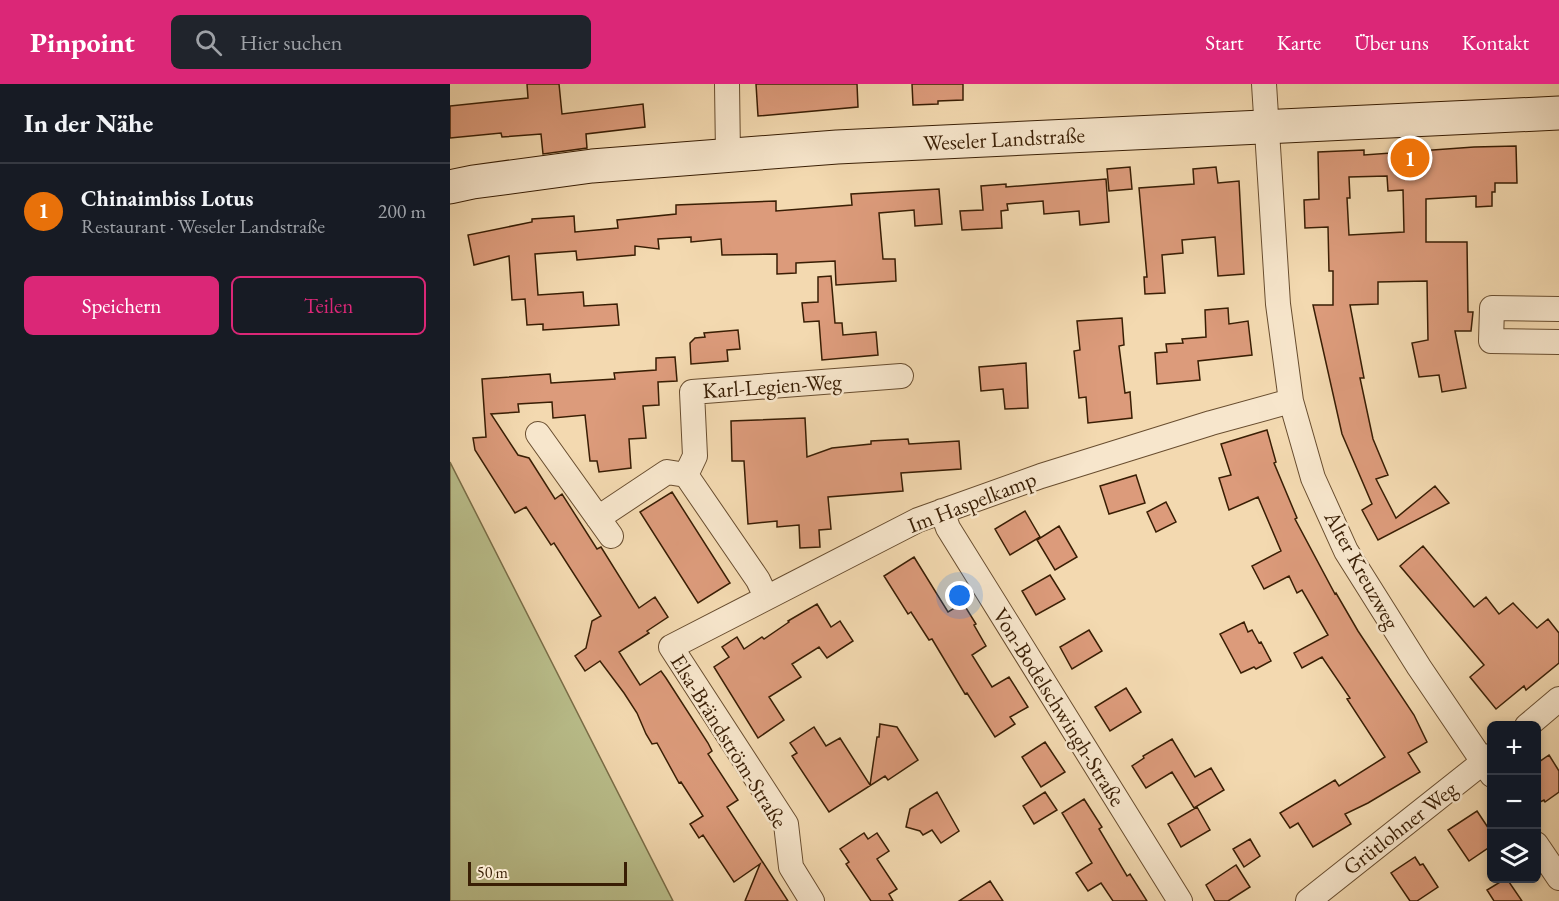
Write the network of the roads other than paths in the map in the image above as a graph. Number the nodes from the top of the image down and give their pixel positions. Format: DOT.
graph roads {
  1 [pos="727,84"];
  2 [pos="1264,84"];
  3 [pos="1559,112"];
  4 [pos="1266,127"];
  5 [pos="728,154"];
  6 [pos="450,187"];
  7 [pos="1559,309"];
  8 [pos="1559,342"];
  9 [pos="901,376"];
  10 [pos="1291,401"];
  11 [pos="538,434"];
  12 [pos="686,475"];
  13 [pos="942,511"];
  14 [pos="766,597"];
  15 [pos="671,647"];
  16 [pos="1559,699"];
  17 [pos="1533,721"];
  18 [pos="1487,761"];
  19 [pos="1487,766"];
  20 [pos="1541,851"];
  21 [pos="1559,878"];
  22 [pos="812,901"];
  23 [pos="1180,901"];
  24 [pos="1308,901"];
  1 -- 5 [label="street"];
  2 -- 4 [label="street, Alter Kreuzweg"];
  3 -- 4 [label="street, Weseler Landstraße"];
  4 -- 5 [label="street, Weseler Landstraße"];
  4 -- 10 [label="street, Alter Kreuzweg"];
  5 -- 6 [label="street, Weseler Landstraße"];
  7 -- 8 [label="street"];
  9 -- 12 [label="street, Karl-Legien-Weg"];
  10 -- 13 [label="street, Im Haspelkamp"];
  10 -- 18 [label="street, Alter Kreuzweg"];
  11 -- 12 [label="street"];
  12 -- 14 [label="street"];
  13 -- 14 [label="street, Im Haspelkamp"];
  13 -- 23 [label="street, Von-Bodelschwingh-Straße"];
  14 -- 15 [label="street, Im Haspelkamp"];
  15 -- 22 [label="street, Elsa-Brändström-Straße"];
  16 -- 17 [label="street"];
  19 -- 24 [label="street, Grütlohner Weg"];
  20 -- 21 [label="street"];
}
